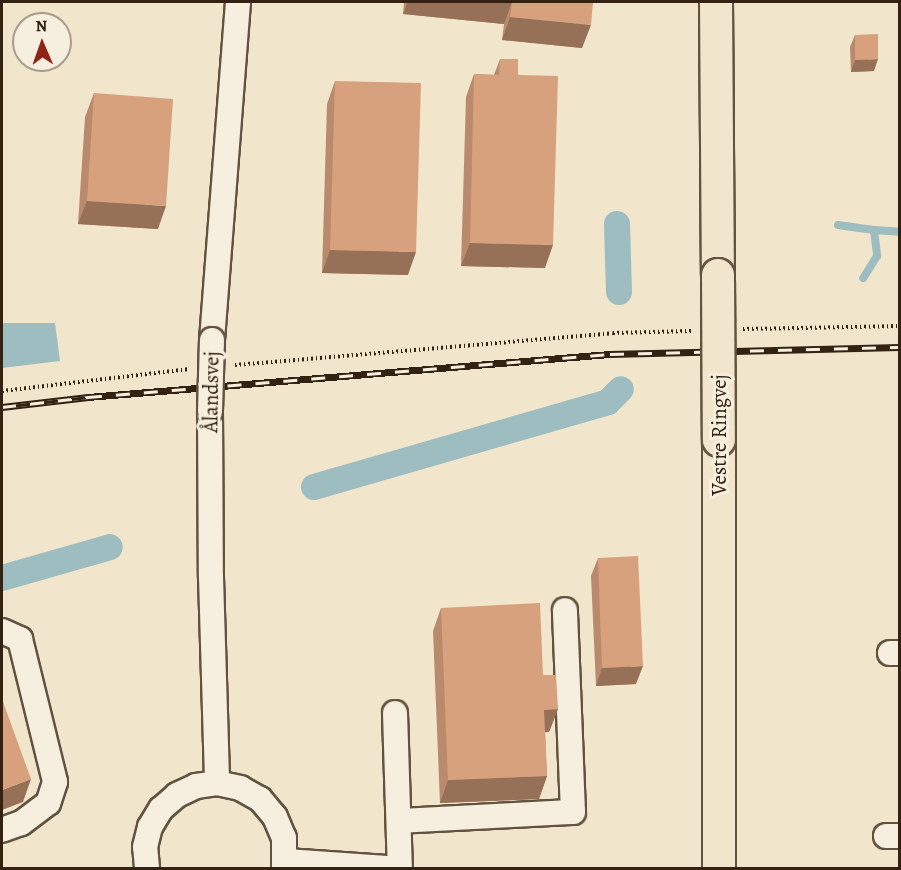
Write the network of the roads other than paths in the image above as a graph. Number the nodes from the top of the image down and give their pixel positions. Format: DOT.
graph roads {
  1 [pos="238,2"];
  2 [pos="716,2"];
  3 [pos="566,610"];
  4 [pos="2,631"];
  5 [pos="395,713"];
  6 [pos="217,783"];
  7 [pos="399,821"];
  8 [pos="2,830"];
  9 [pos="719,855"];
  10 [pos="285,865"];
  11 [pos="146,868"];
  12 [pos="387,868"];
  13 [pos="400,868"];
  1 -- 6 [label="street, Ålandsvej, bridge"];
  2 -- 9 [label="main road, Vestre Ringvej, bridge"];
  3 -- 7 [label="street"];
  4 -- 8 [label="street"];
  5 -- 7 [label="street"];
  6 -- 10 [label="street"];
  6 -- 11 [label="street"];
  7 -- 13 [label="street"];
  10 -- 12 [label="street"];
}
